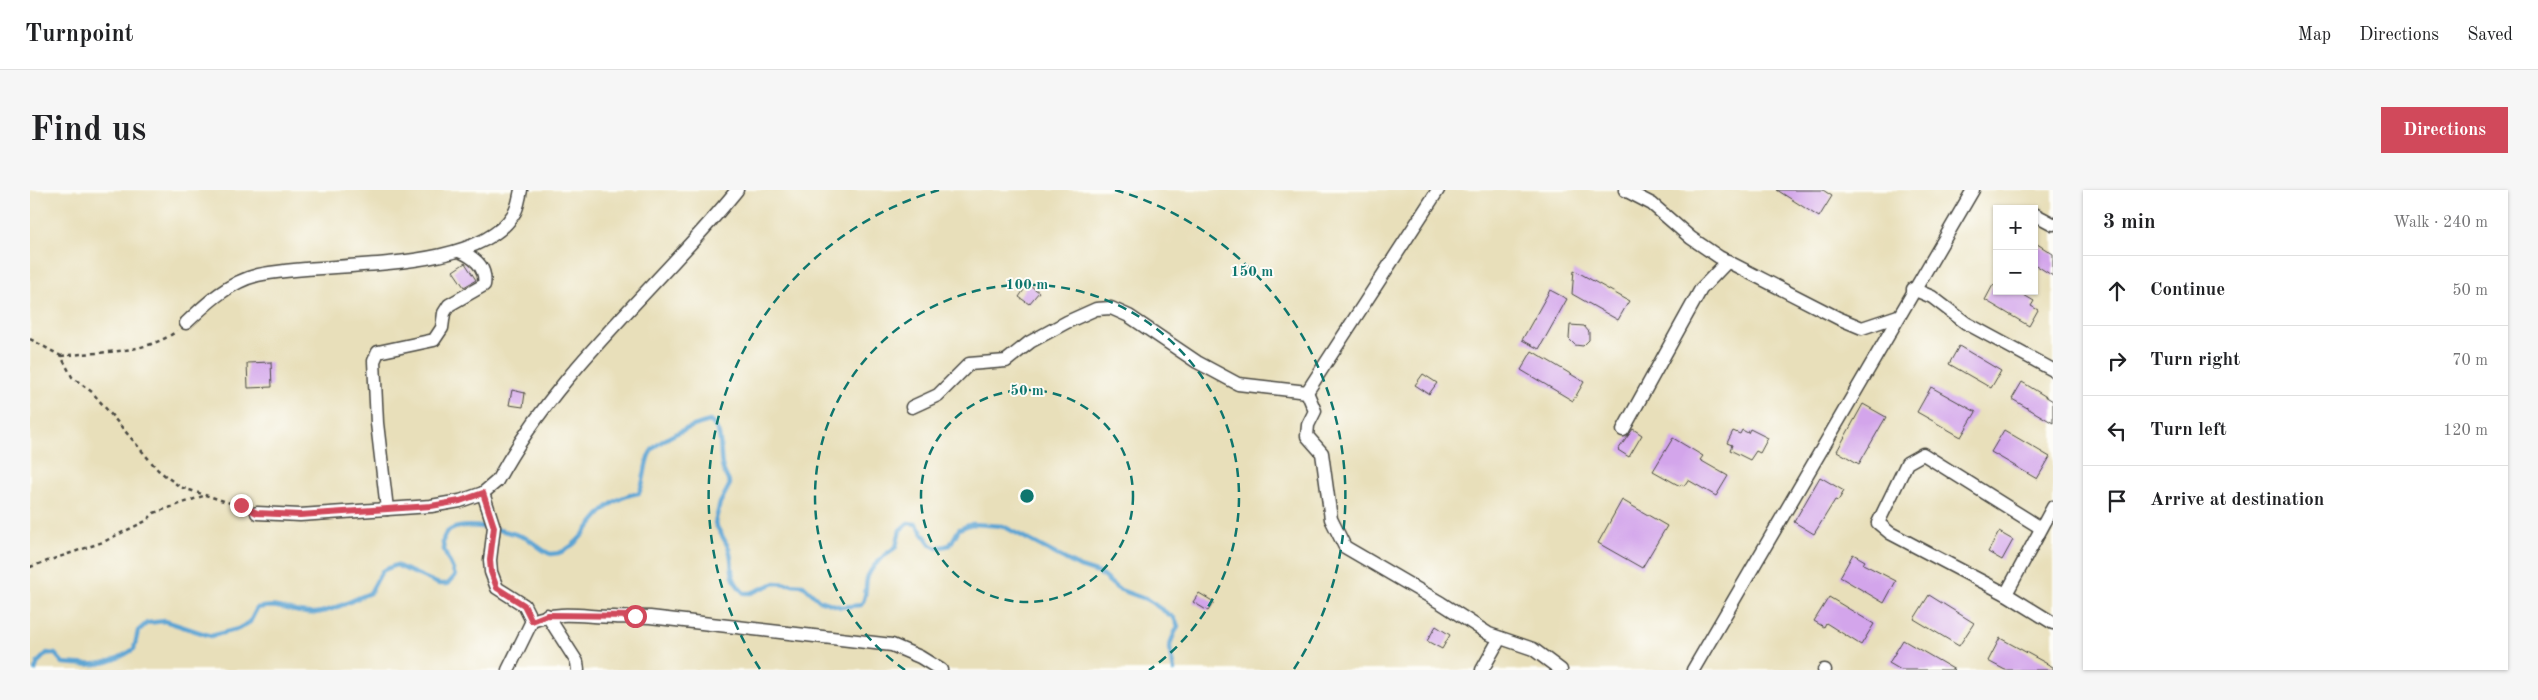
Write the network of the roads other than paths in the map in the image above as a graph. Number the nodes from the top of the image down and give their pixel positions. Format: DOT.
graph roads {
  1 [pos="521,190"];
  2 [pos="737,190"];
  3 [pos="1438,190"];
  4 [pos="1625,190"];
  5 [pos="1973,190"];
  6 [pos="2038,216"];
  7 [pos="2053,224"];
  8 [pos="459,251"];
  9 [pos="1728,261"];
  10 [pos="1913,289"];
  11 [pos="1898,316"];
  12 [pos="186,323"];
  13 [pos="2053,370"];
  14 [pos="1307,392"];
  15 [pos="912,407"];
  16 [pos="1623,430"];
  17 [pos="483,493"];
  18 [pos="2053,507"];
  19 [pos="387,510"];
  20 [pos="257,513"];
  21 [pos="2040,528"];
  22 [pos="2006,594"];
  23 [pos="547,615"];
  24 [pos="532,621"];
  25 [pos="2053,623"];
  26 [pos="1500,638"];
  27 [pos="508,670"];
  28 [pos="578,670"];
  29 [pos="941,670"];
  30 [pos="1482,670"];
  31 [pos="1561,670"];
  32 [pos="1693,670"];
  1 -- 8 [label="street"];
  2 -- 17 [label="street"];
  3 -- 14 [label="street"];
  4 -- 9 [label="street"];
  5 -- 10 [label="street"];
  6 -- 7 [label="street"];
  8 -- 12 [label="street"];
  8 -- 19 [label="street"];
  9 -- 11 [label="street"];
  9 -- 16 [label="street"];
  10 -- 11 [label="street"];
  10 -- 13 [label="street"];
  11 -- 32 [label="street"];
  14 -- 15 [label="street"];
  14 -- 26 [label="street"];
  17 -- 19 [label="street"];
  17 -- 24 [label="street"];
  18 -- 21 [label="street"];
  19 -- 20 [label="street"];
  21 -- 22 [label="street"];
  21 -- 22 [label="street"];
  22 -- 25 [label="street"];
  23 -- 24 [label="street"];
  23 -- 28 [label="street"];
  23 -- 29 [label="street"];
  24 -- 27 [label="street"];
  26 -- 30 [label="street"];
  26 -- 31 [label="street"];
}
